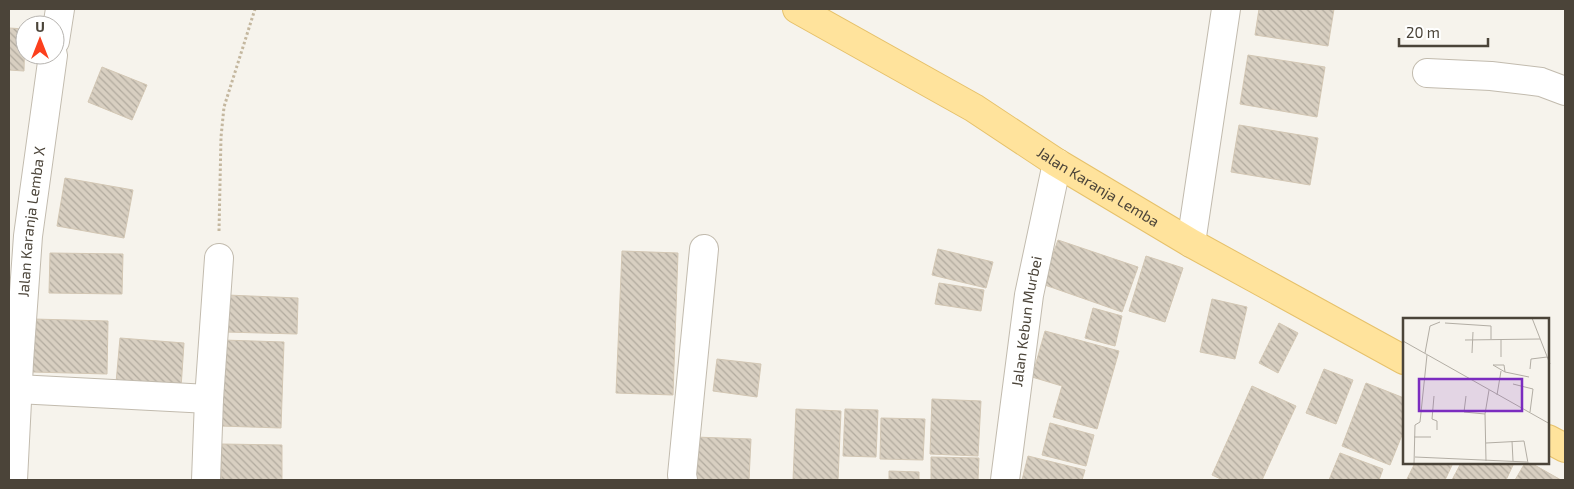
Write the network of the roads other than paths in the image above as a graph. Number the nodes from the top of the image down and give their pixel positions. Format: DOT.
graph roads {
  1 [pos="797,9"];
  2 [pos="1226,9"];
  3 [pos="52,65"];
  4 [pos="1427,73"];
  5 [pos="1565,91"];
  6 [pos="1057,163"];
  7 [pos="1191,243"];
  8 [pos="704,248"];
  9 [pos="219,258"];
  10 [pos="1403,359"];
  11 [pos="17,389"];
  12 [pos="209,399"];
  13 [pos="1549,440"];
  14 [pos="1565,448"];
  15 [pos="13,480"];
  16 [pos="206,480"];
  17 [pos="683,480"];
  18 [pos="1005,480"];
  1 -- 6 [label="main road, Jalan Karanja Lemba"];
  2 -- 7 [label="street"];
  3 -- 11 [label="street, Jalan Karanja Lemba X"];
  4 -- 5 [label="street"];
  6 -- 7 [label="main road, Jalan Karanja Lemba"];
  6 -- 18 [label="street, Jalan Kebun Murbei"];
  7 -- 10 [label="main road, Jalan Karanja Lemba"];
  8 -- 17 [label="street"];
  9 -- 12 [label="street"];
  11 -- 12 [label="street"];
  11 -- 15 [label="street, Jalan Karanja Lemba X"];
  12 -- 16 [label="street"];
  13 -- 14 [label="main road"];
}
